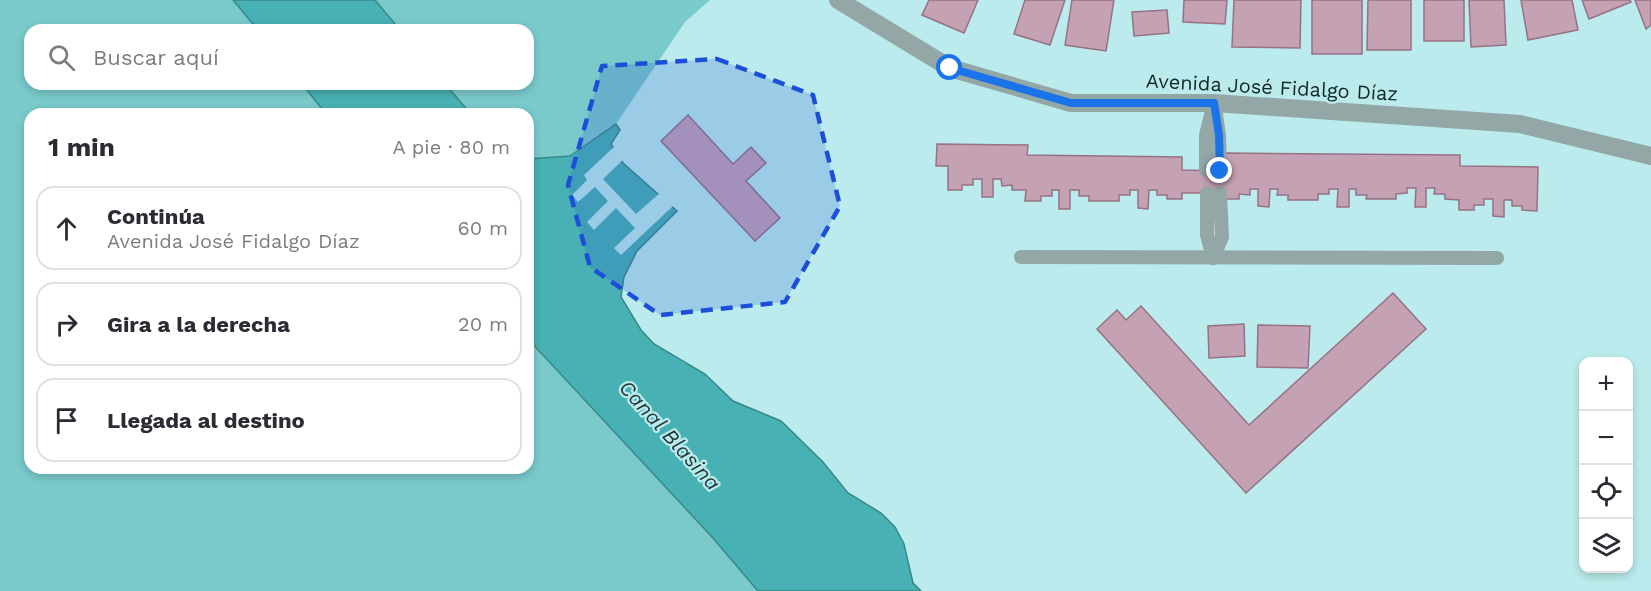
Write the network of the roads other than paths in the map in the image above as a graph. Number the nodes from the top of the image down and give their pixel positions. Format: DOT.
graph roads {
  1 [pos="838,0"];
  2 [pos="1214,103"];
  3 [pos="1651,156"];
  4 [pos="1213,170"];
  5 [pos="1214,193"];
  6 [pos="1021,257"];
  7 [pos="1213,258"];
  8 [pos="1497,258"];
  1 -- 2 [label="street, Avenida José Fidalgo Díaz"];
  2 -- 3 [label="street, Avenida José Fidalgo Díaz"];
  2 -- 4 [label="lane"];
  5 -- 7 [label="lane"];
  6 -- 7 [label="lane"];
  7 -- 8 [label="lane"];
}
